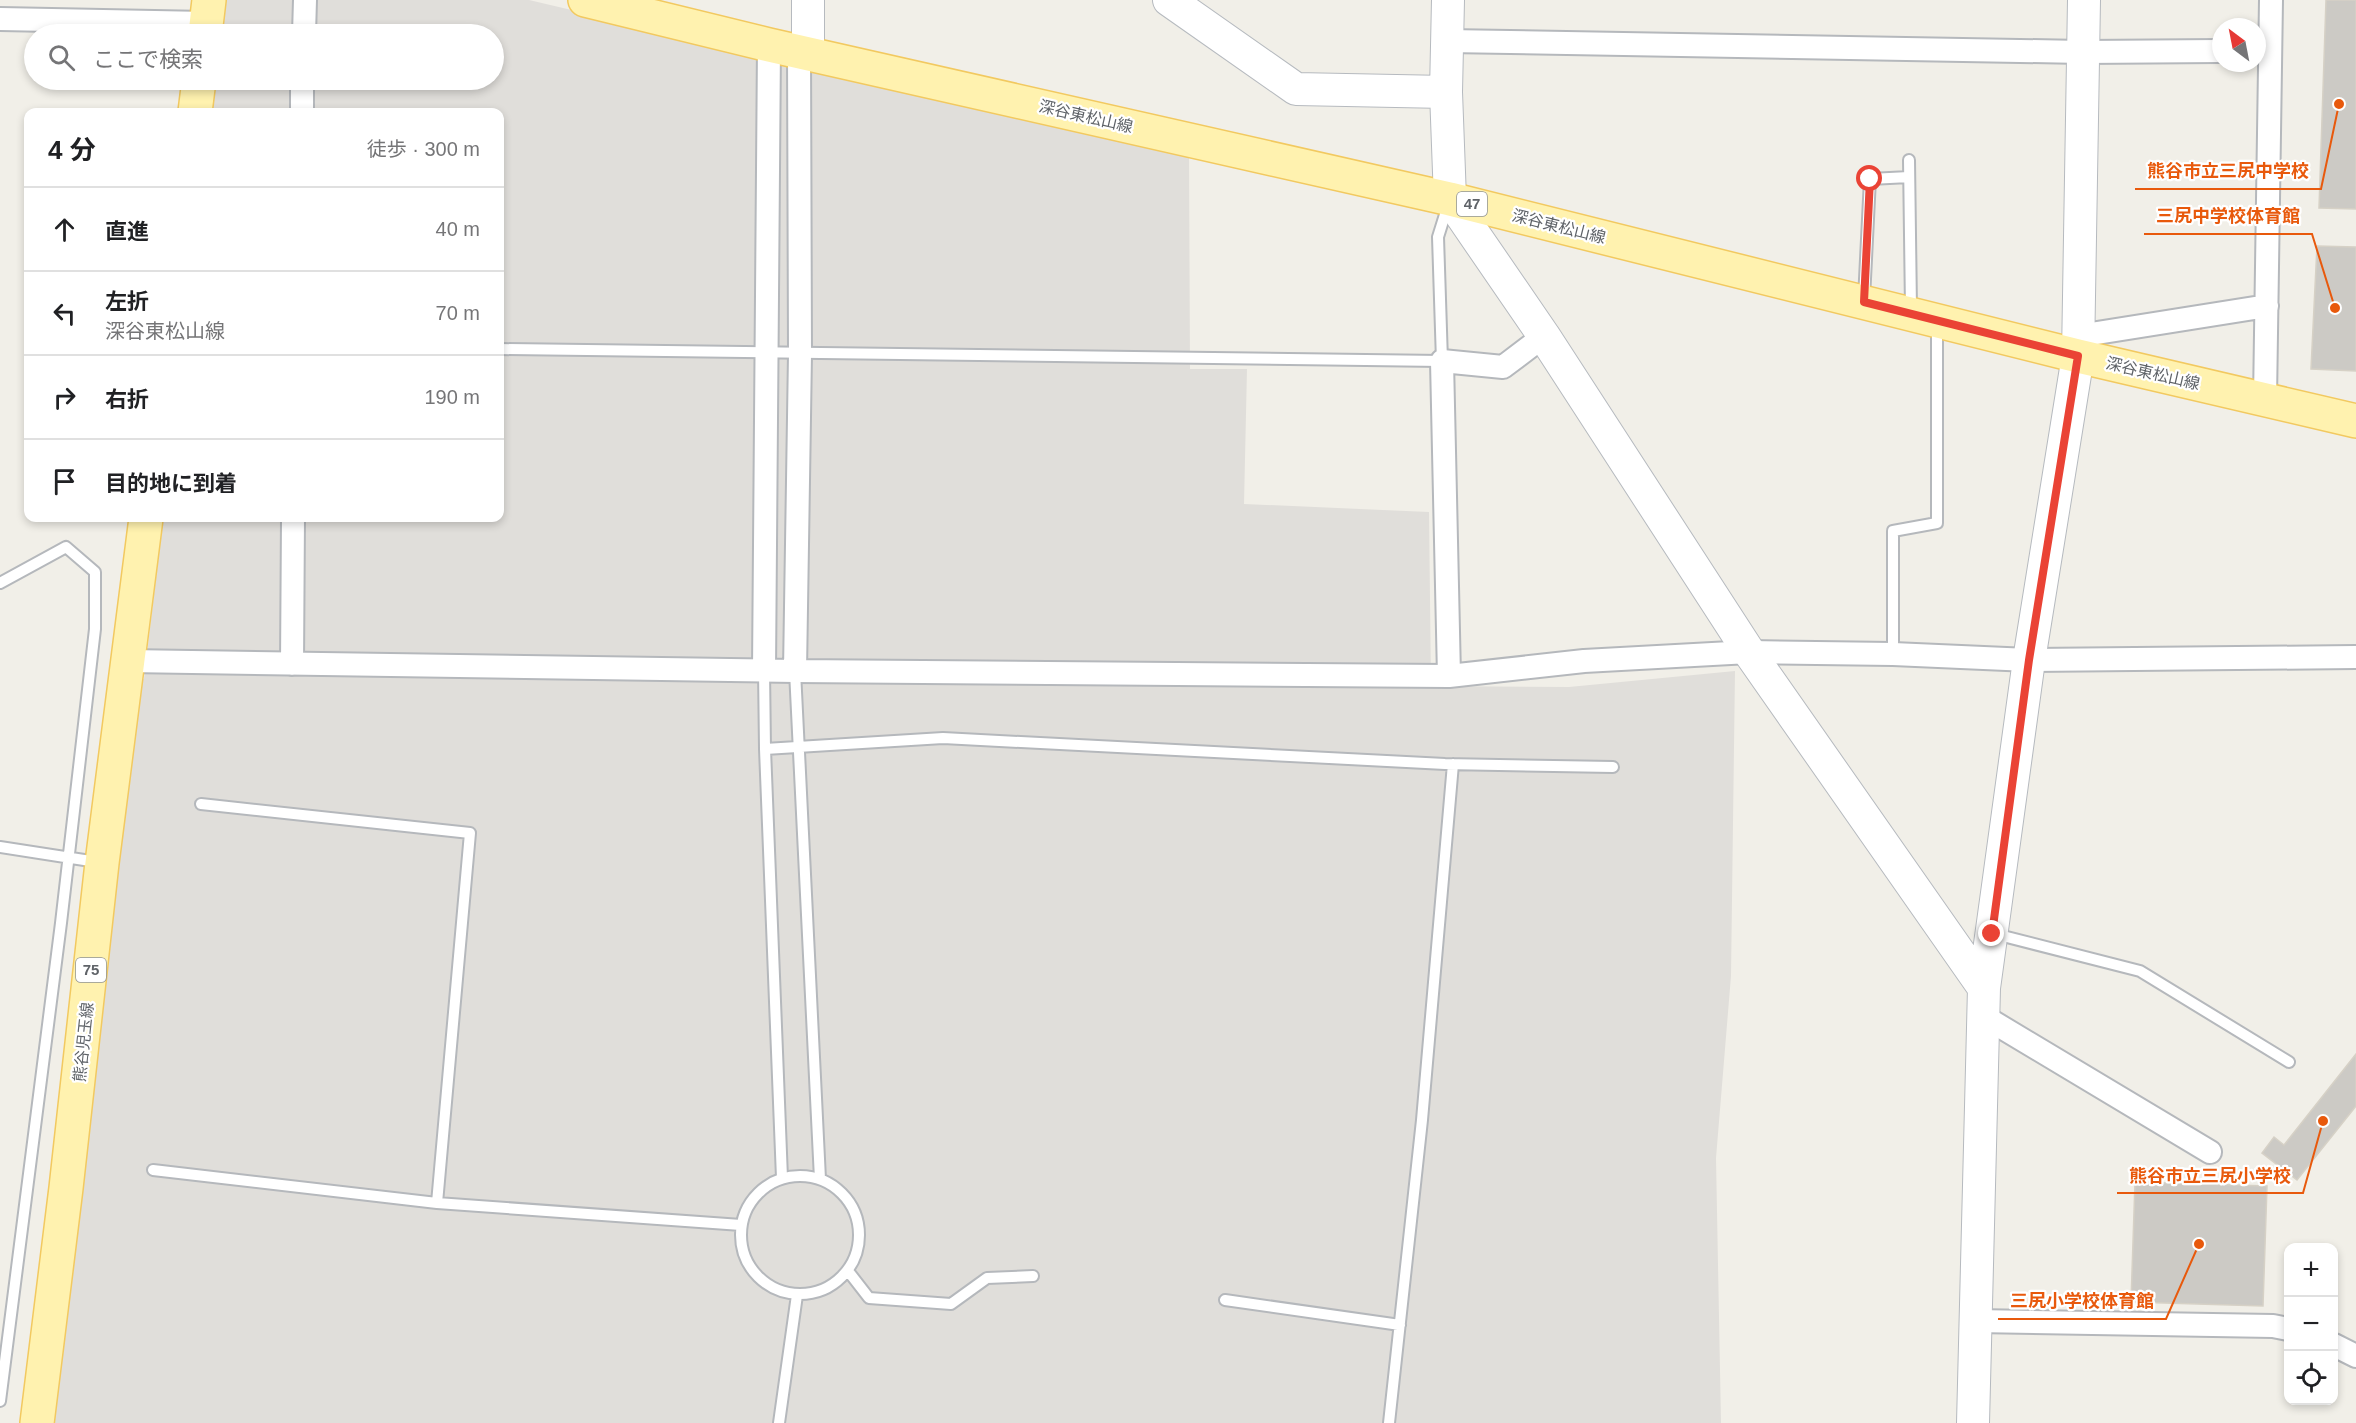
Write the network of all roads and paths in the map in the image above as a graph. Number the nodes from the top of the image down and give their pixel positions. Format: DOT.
graph roads {
  1 [pos="304,0"];
  2 [pos="585,0"];
  3 [pos="808,0"];
  4 [pos="1169,0"];
  5 [pos="1448,0"];
  6 [pos="2084,0"];
  7 [pos="2271,0"];
  8 [pos="0,19"];
  9 [pos="206,19"];
  10 [pos="304,24"];
  11 [pos="2266,36"];
  12 [pos="1447,41"];
  13 [pos="792,50"];
  14 [pos="2212,51"];
  15 [pos="2083,52"];
  16 [pos="2264,72"];
  17 [pos="198,90"];
  18 [pos="302,90"];
  19 [pos="1446,92"];
  20 [pos="196,108"];
  21 [pos="302,108"];
  22 [pos="1909,160"];
  23 [pos="1909,177"];
  24 [pos="1450,199"];
  25 [pos="1864,302"];
  26 [pos="2267,306"];
  27 [pos="1924,317"];
  28 [pos="1544,336"];
  29 [pos="2078,346"];
  30 [pos="504,349"];
  31 [pos="767,354"];
  32 [pos="800,354"];
  33 [pos="1442,361"];
  34 [pos="2265,400"];
  35 [pos="2356,421"];
  36 [pos="145,522"];
  37 [pos="293,522"];
  38 [pos="0,583"];
  39 [pos="1749,652"];
  40 [pos="1893,654"];
  41 [pos="2356,657"];
  42 [pos="2029,660"];
  43 [pos="128,661"];
  44 [pos="292,664"];
  45 [pos="764,670"];
  46 [pos="795,671"];
  47 [pos="1449,676"];
  48 [pos="798,747"];
  49 [pos="765,749"];
  50 [pos="1453,764"];
  51 [pos="1613,767"];
  52 [pos="201,804"];
  53 [pos="0,847"];
  54 [pos="67,857"];
  55 [pos="102,863"];
  56 [pos="1992,934"];
  57 [pos="1983,1002"];
  58 [pos="2289,1062"];
  59 [pos="2210,1152"];
  60 [pos="153,1170"];
  61 [pos="782,1178"];
  62 [pos="820,1179"];
  63 [pos="437,1203"];
  64 [pos="741,1225"];
  65 [pos="848,1271"];
  66 [pos="1033,1276"];
  67 [pos="797,1295"];
  68 [pos="1225,1300"];
  69 [pos="1975,1321"];
  70 [pos="1400,1325"];
  71 [pos="2284,1328"];
  72 [pos="2338,1347"];
  73 [pos="2356,1356"];
  74 [pos="0,1401"];
  75 [pos="37,1423"];
  76 [pos="779,1423"];
  77 [pos="1389,1423"];
  78 [pos="1973,1423"];
  1 -- 10 [label="street"];
  2 -- 13 [label="main road, 深谷東松山線 / 47"];
  3 -- 13 [label="street"];
  4 -- 19 [label="street"];
  5 -- 12 [label="street"];
  6 -- 15 [label="street"];
  7 -- 11 [label="street"];
  8 -- 9 [label="street"];
  12 -- 15 [label="street"];
  12 -- 19 [label="street"];
  13 -- 24 [label="main road, 深谷東松山線 / 47"];
  13 -- 31 [label="street"];
  13 -- 32 [label="street"];
  14 -- 15 [label="street"];
  15 -- 29 [label="street"];
  16 -- 26 [label="street"];
  17 -- 20 [label="main road"];
  18 -- 21 [label="street"];
  19 -- 24 [label="street"];
  22 -- 23 [label="lane"];
  23 -- 25 [label="lane"];
  23 -- 27 [label="lane"];
  24 -- 25 [label="main road, 深谷東松山線 / 47"];
  24 -- 28 [label="street"];
  24 -- 33 [label="lane"];
  25 -- 27 [label="main road, 深谷東松山線 / 47"];
  26 -- 29 [label="street"];
  26 -- 34 [label="street"];
  27 -- 29 [label="main road, 深谷東松山線 / 47"];
  27 -- 40 [label="lane"];
  28 -- 33 [label="street"];
  28 -- 39 [label="street"];
  29 -- 34 [label="main road, 深谷東松山線 / 47"];
  29 -- 42 [label="street"];
  30 -- 31 [label="lane"];
  31 -- 32 [label="lane"];
  31 -- 45 [label="street"];
  32 -- 33 [label="lane"];
  32 -- 46 [label="street"];
  33 -- 47 [label="street"];
  34 -- 35 [label="main road, 深谷東松山線 / 47"];
  36 -- 43 [label="main road, 熊谷児玉線 / 75"];
  37 -- 44 [label="street"];
  38 -- 54 [label="lane"];
  39 -- 40 [label="street"];
  39 -- 47 [label="street"];
  39 -- 57 [label="street"];
  40 -- 42 [label="street"];
  41 -- 42 [label="street"];
  42 -- 56 [label="street"];
  43 -- 44 [label="street"];
  43 -- 55 [label="main road, 熊谷児玉線 / 75"];
  44 -- 45 [label="street"];
  45 -- 46 [label="street"];
  45 -- 49 [label="lane"];
  46 -- 47 [label="street"];
  46 -- 48 [label="lane"];
  48 -- 49 [label="lane"];
  48 -- 50 [label="lane"];
  48 -- 62 [label="lane"];
  49 -- 61 [label="lane"];
  50 -- 51 [label="lane"];
  50 -- 70 [label="lane"];
  52 -- 63 [label="lane"];
  53 -- 54 [label="lane"];
  54 -- 55 [label="lane"];
  54 -- 74 [label="lane"];
  55 -- 75 [label="main road, 熊谷児玉線 / 75"];
  56 -- 57 [label="street"];
  56 -- 58 [label="lane"];
  57 -- 59 [label="street"];
  57 -- 69 [label="street"];
  60 -- 63 [label="lane"];
  61 -- 62 [label="lane"];
  61 -- 64 [label="lane"];
  62 -- 65 [label="lane"];
  63 -- 64 [label="lane"];
  64 -- 67 [label="lane"];
  65 -- 66 [label="lane"];
  65 -- 67 [label="lane"];
  67 -- 76 [label="lane"];
  68 -- 70 [label="lane"];
  69 -- 71 [label="street"];
  69 -- 78 [label="street"];
  70 -- 77 [label="lane"];
  72 -- 73 [label="street"];
}
